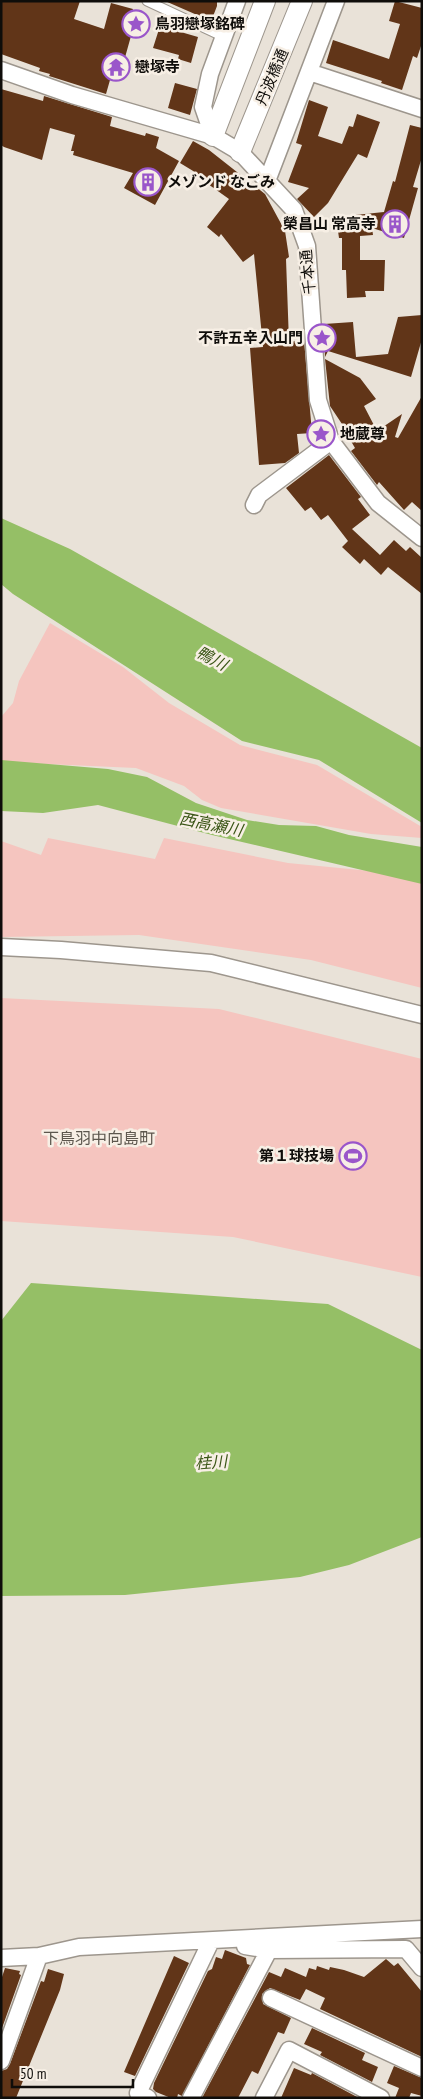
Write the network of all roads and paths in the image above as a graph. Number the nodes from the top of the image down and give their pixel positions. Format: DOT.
graph roads {
  1 [pos="147,1"];
  2 [pos="237,1"];
  3 [pos="265,1"];
  4 [pos="302,1"];
  5 [pos="336,1"];
  6 [pos="224,37"];
  7 [pos="1,70"];
  8 [pos="309,72"];
  9 [pos="422,109"];
  10 [pos="212,136"];
  11 [pos="240,152"];
  12 [pos="267,181"];
  13 [pos="331,441"];
  14 [pos="254,505"];
  15 [pos="422,538"];
  16 [pos="1,947"];
  17 [pos="422,1015"];
  18 [pos="422,1929"];
  19 [pos="211,1941"];
  20 [pos="269,1950"];
  21 [pos="39,1956"];
  22 [pos="1,1958"];
  23 [pos="422,1968"];
  24 [pos="271,1998"];
  25 [pos="2,2055"];
  26 [pos="422,2068"];
  27 [pos="148,2098"];
  28 [pos="191,2098"];
  29 [pos="264,2098"];
  30 [pos="381,2098"];
  1 -- 6 [label="lane"];
  2 -- 6 [label="street"];
  3 -- 10 [label="street"];
  4 -- 11 [label="street, 丹波橋通"];
  5 -- 8 [label="street"];
  6 -- 10 [label="street"];
  7 -- 10 [label="street, 千本通"];
  8 -- 9 [label="street"];
  8 -- 12 [label="street"];
  10 -- 11 [label="street, 千本通"];
  11 -- 12 [label="street, 千本通"];
  12 -- 13 [label="street, 千本通"];
  13 -- 14 [label="street"];
  13 -- 15 [label="street, 千本通"];
  16 -- 17 [label="street"];
  18 -- 19 [label="street"];
  19 -- 20 [label="street"];
  19 -- 21 [label="street"];
  19 -- 27 [label="street"];
  20 -- 23 [label="street"];
  20 -- 28 [label="street"];
  21 -- 22 [label="street"];
  21 -- 25 [label="street"];
  24 -- 26 [label="street"];
  29 -- 30 [label="street"];
}
